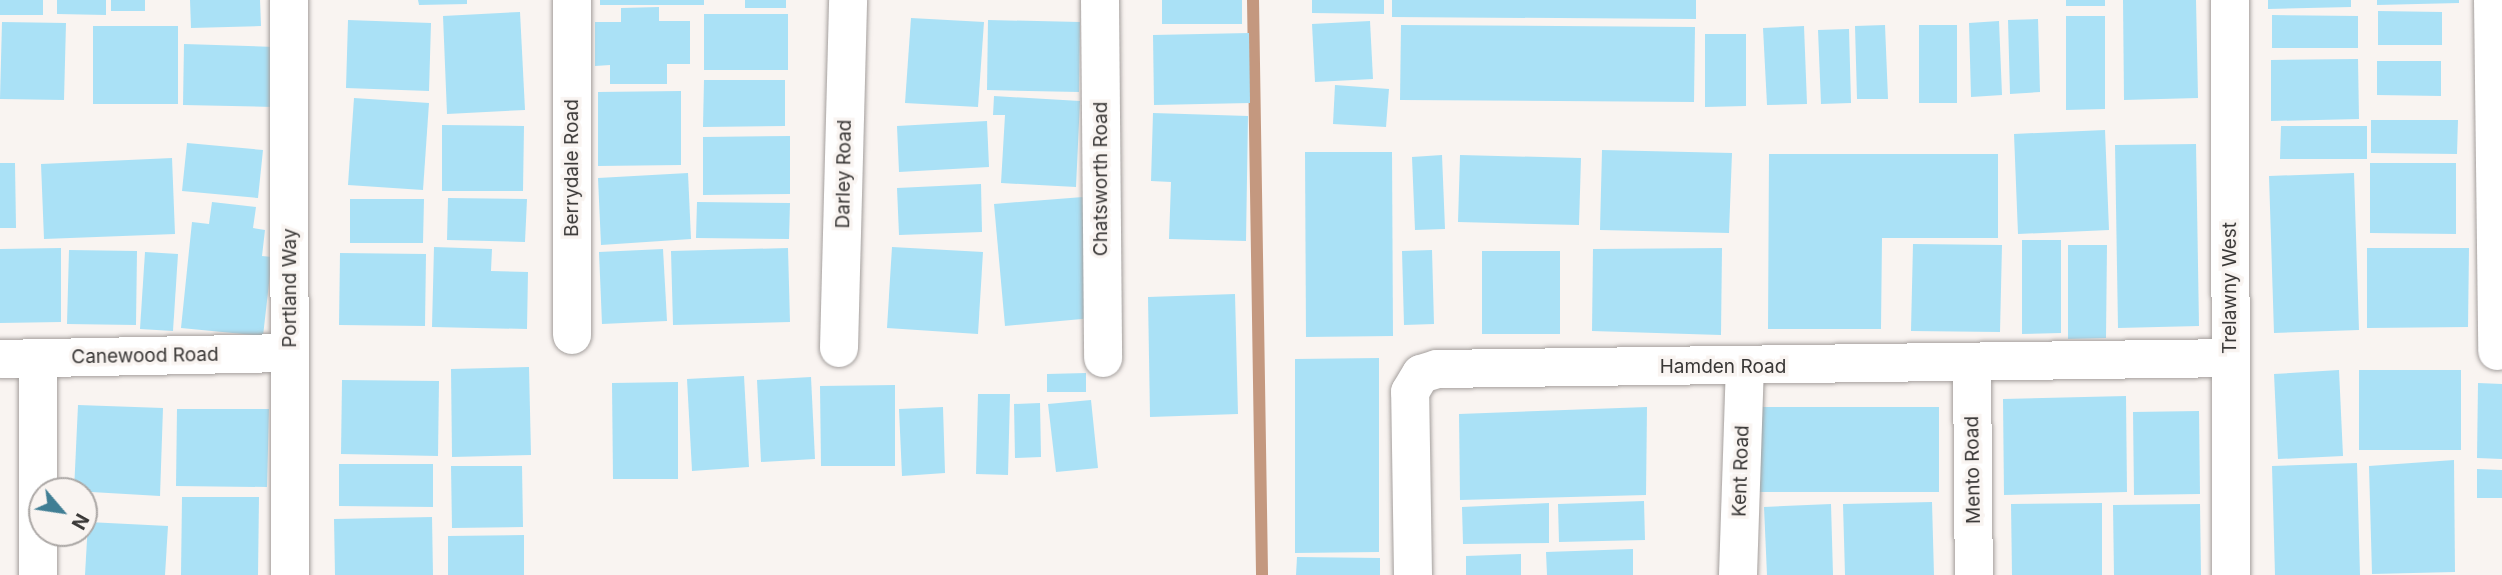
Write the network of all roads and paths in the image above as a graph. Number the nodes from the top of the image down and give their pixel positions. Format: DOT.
graph roads {
  1 [pos="289,0"];
  2 [pos="572,0"];
  3 [pos="848,0"];
  4 [pos="1100,0"];
  5 [pos="2230,0"];
  6 [pos="2493,0"];
  7 [pos="572,335"];
  8 [pos="839,348"];
  9 [pos="2497,351"];
  10 [pos="290,353"];
  11 [pos="38,358"];
  12 [pos="1103,358"];
  13 [pos="2230,358"];
  14 [pos="0,359"];
  15 [pos="1972,365"];
  16 [pos="1745,366"];
  17 [pos="38,575"];
  18 [pos="290,575"];
  19 [pos="1413,575"];
  20 [pos="1738,575"];
  21 [pos="1974,575"];
  22 [pos="2231,575"];
  1 -- 10 [label="street, Portland Way"];
  2 -- 7 [label="street, Berrydale Road"];
  3 -- 8 [label="street, Darley Road"];
  4 -- 12 [label="street, Chatsworth Road"];
  5 -- 13 [label="street, Trelawny West"];
  6 -- 9 [label="street"];
  10 -- 11 [label="street, Canewood Road"];
  10 -- 18 [label="street, Portland Way"];
  11 -- 14 [label="street, Canewood Road"];
  11 -- 17 [label="street"];
  13 -- 15 [label="street, Hamden Road"];
  13 -- 22 [label="street, Trelawny West"];
  15 -- 16 [label="street, Hamden Road"];
  15 -- 21 [label="street, Mento Road"];
  16 -- 19 [label="street, Hamden Road"];
  16 -- 20 [label="street, Kent Road"];
}
